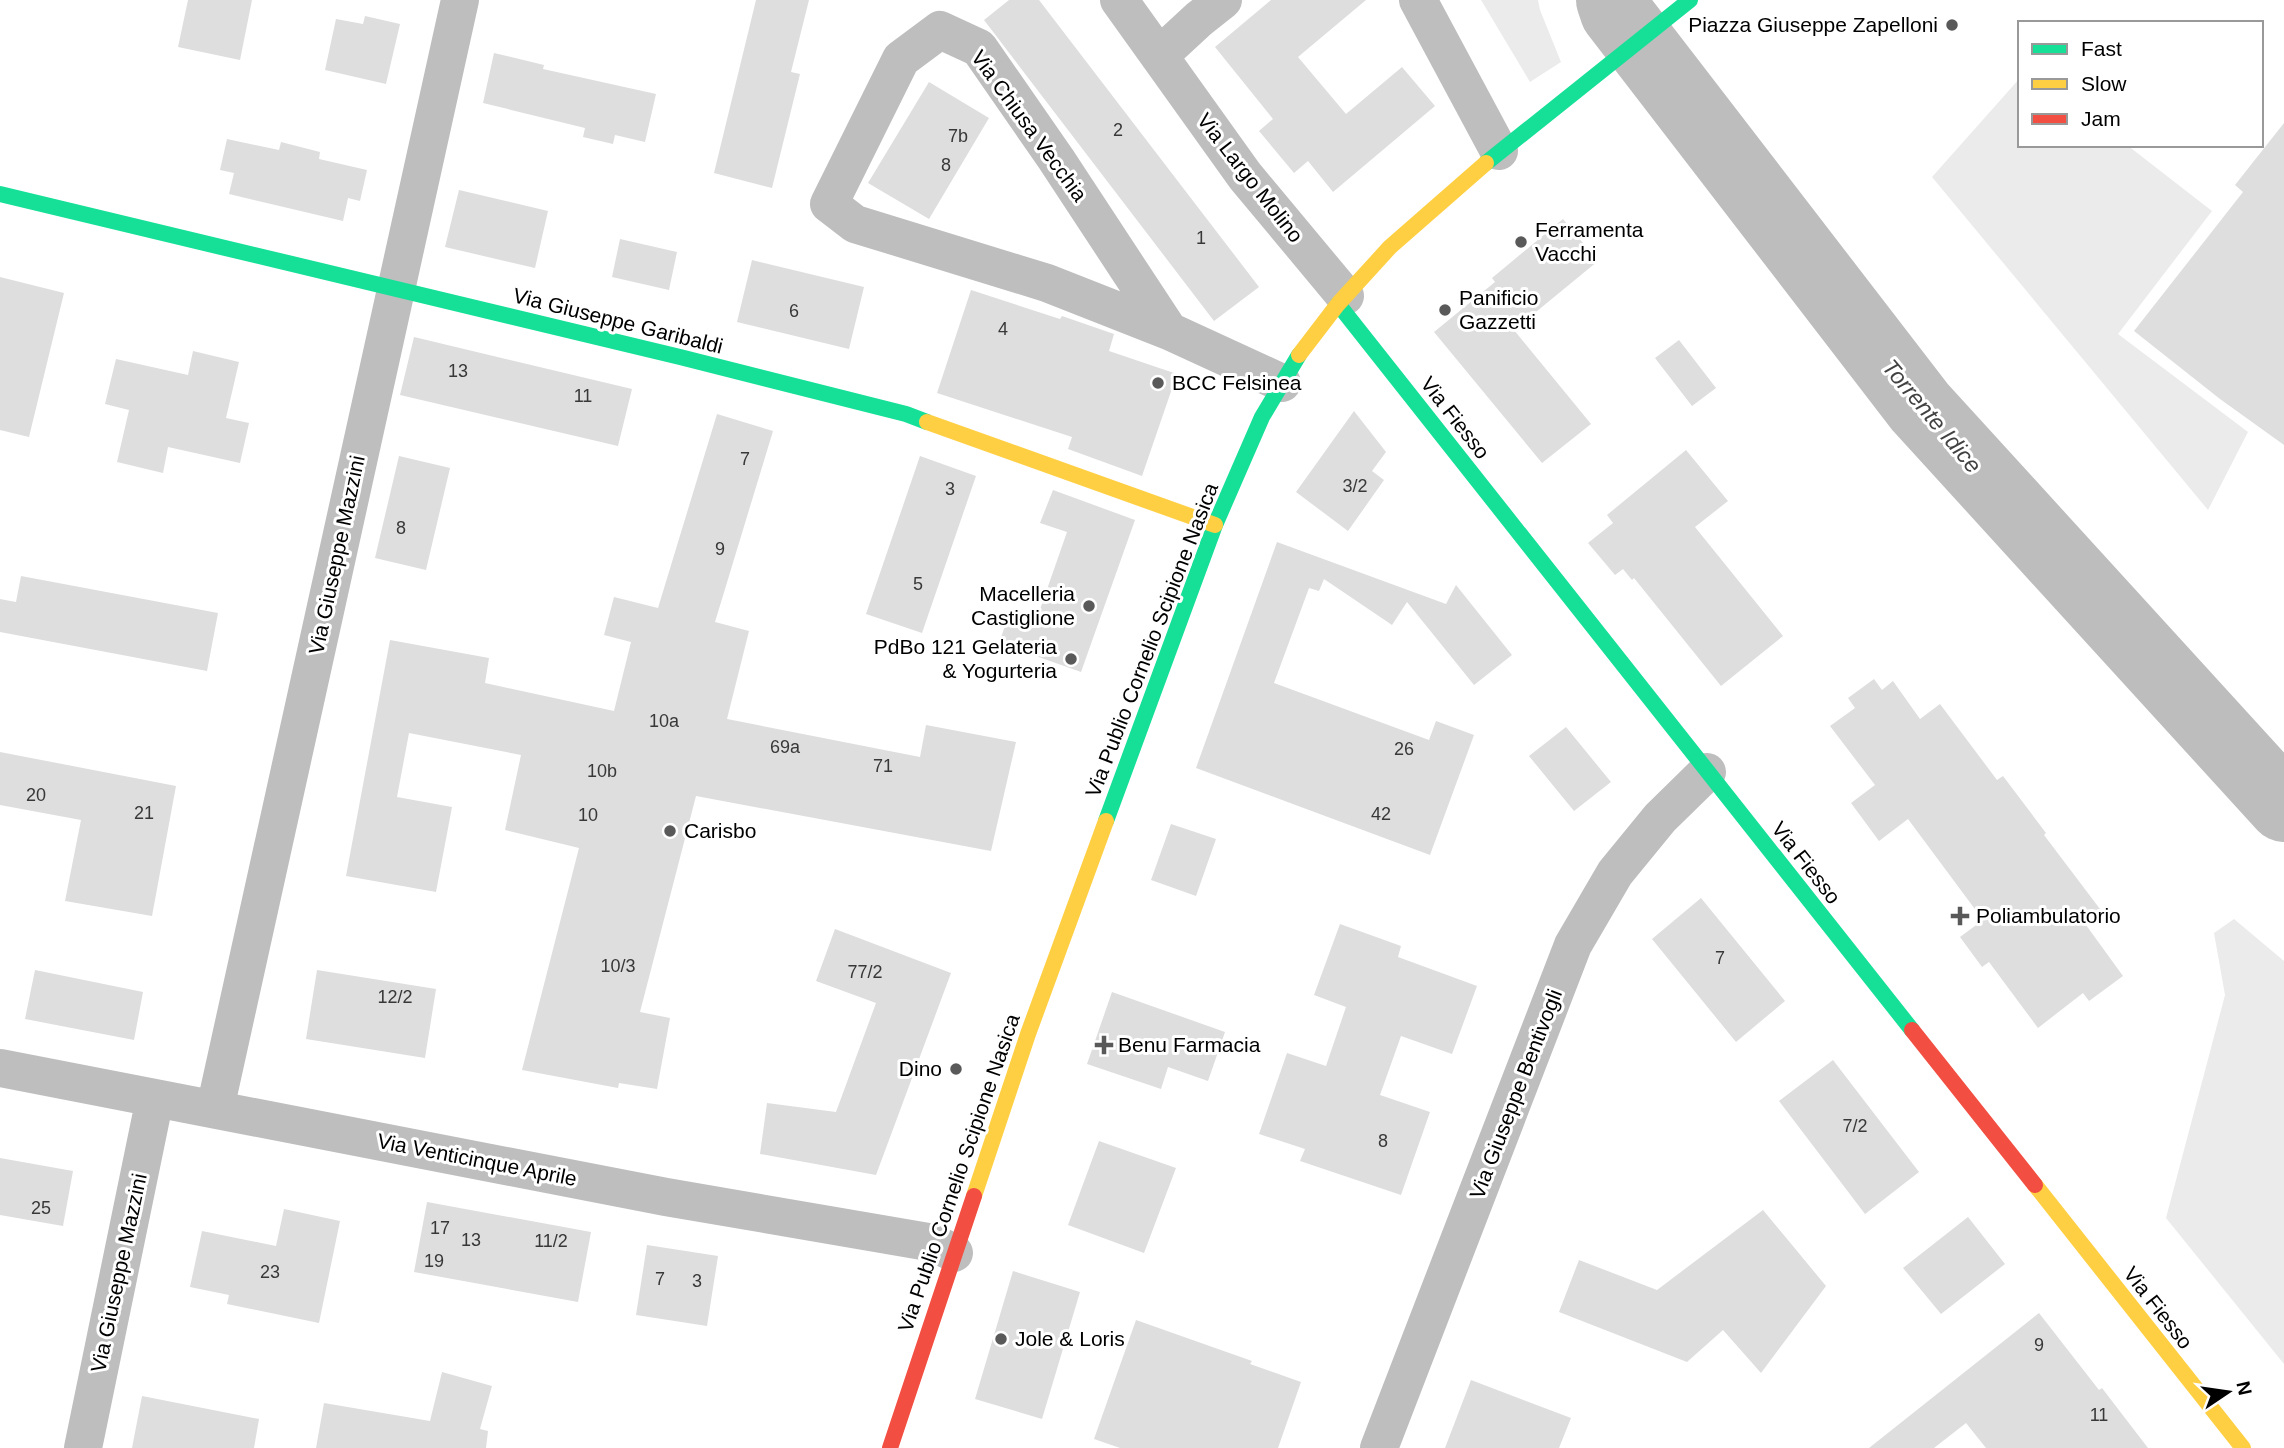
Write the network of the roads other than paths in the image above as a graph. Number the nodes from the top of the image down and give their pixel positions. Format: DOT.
graph roads {
  1 [pos="460,0"];
  2 [pos="1119,0"];
  3 [pos="1223,0"];
  4 [pos="1419,0"];
  5 [pos="1690,0"];
  6 [pos="1159,56"];
  7 [pos="1506,147"];
  8 [pos="0,194"];
  9 [pos="396,289"];
  10 [pos="1341,300"];
  11 [pos="1169,331"];
  12 [pos="1282,383"];
  13 [pos="1215,525"];
  14 [pos="1707,772"];
  15 [pos="0,1068"];
  16 [pos="155,1098"];
  17 [pos="215,1109"];
  18 [pos="954,1253"];
  19 [pos="83,1448"];
  20 [pos="890,1448"];
  21 [pos="1379,1448"];
  22 [pos="2243,1448"];
  1 -- 9 [label="street, Via Giuseppe Mazzini"];
  2 -- 6 [label="street, Via Largo Molino"];
  3 -- 6 [label="street"];
  4 -- 7 [label="street"];
  5 -- 7 [label="street, Via Publio Cornelio Scipione Nasica"];
  6 -- 10 [label="street, Via Largo Molino"];
  7 -- 10 [label="street, Via Publio Cornelio Scipione Nasica"];
  8 -- 9 [label="street, Via Giuseppe Garibaldi"];
  9 -- 13 [label="street, Via Giuseppe Garibaldi"];
  9 -- 17 [label="street, Via Giuseppe Mazzini"];
  10 -- 12 [label="street, Via Publio Cornelio Scipione Nasica"];
  10 -- 14 [label="street, Via Fiesso"];
  11 -- 11 [label="street, Via Chiusa Vecchia"];
  11 -- 12 [label="street, Via Chiusa Vecchia"];
  12 -- 13 [label="street, Via Publio Cornelio Scipione Nasica"];
  13 -- 18 [label="street, Via Publio Cornelio Scipione Nasica"];
  14 -- 21 [label="street, Via Giuseppe Bentivogli"];
  14 -- 22 [label="street, Via Fiesso"];
  15 -- 16 [label="street, Via Venticinque Aprile"];
  16 -- 17 [label="street, Via Venticinque Aprile"];
  16 -- 19 [label="street, Via Giuseppe Mazzini"];
  17 -- 18 [label="street, Via Venticinque Aprile"];
  18 -- 20 [label="street, Via Publio Cornelio Scipione Nasica"];
}
